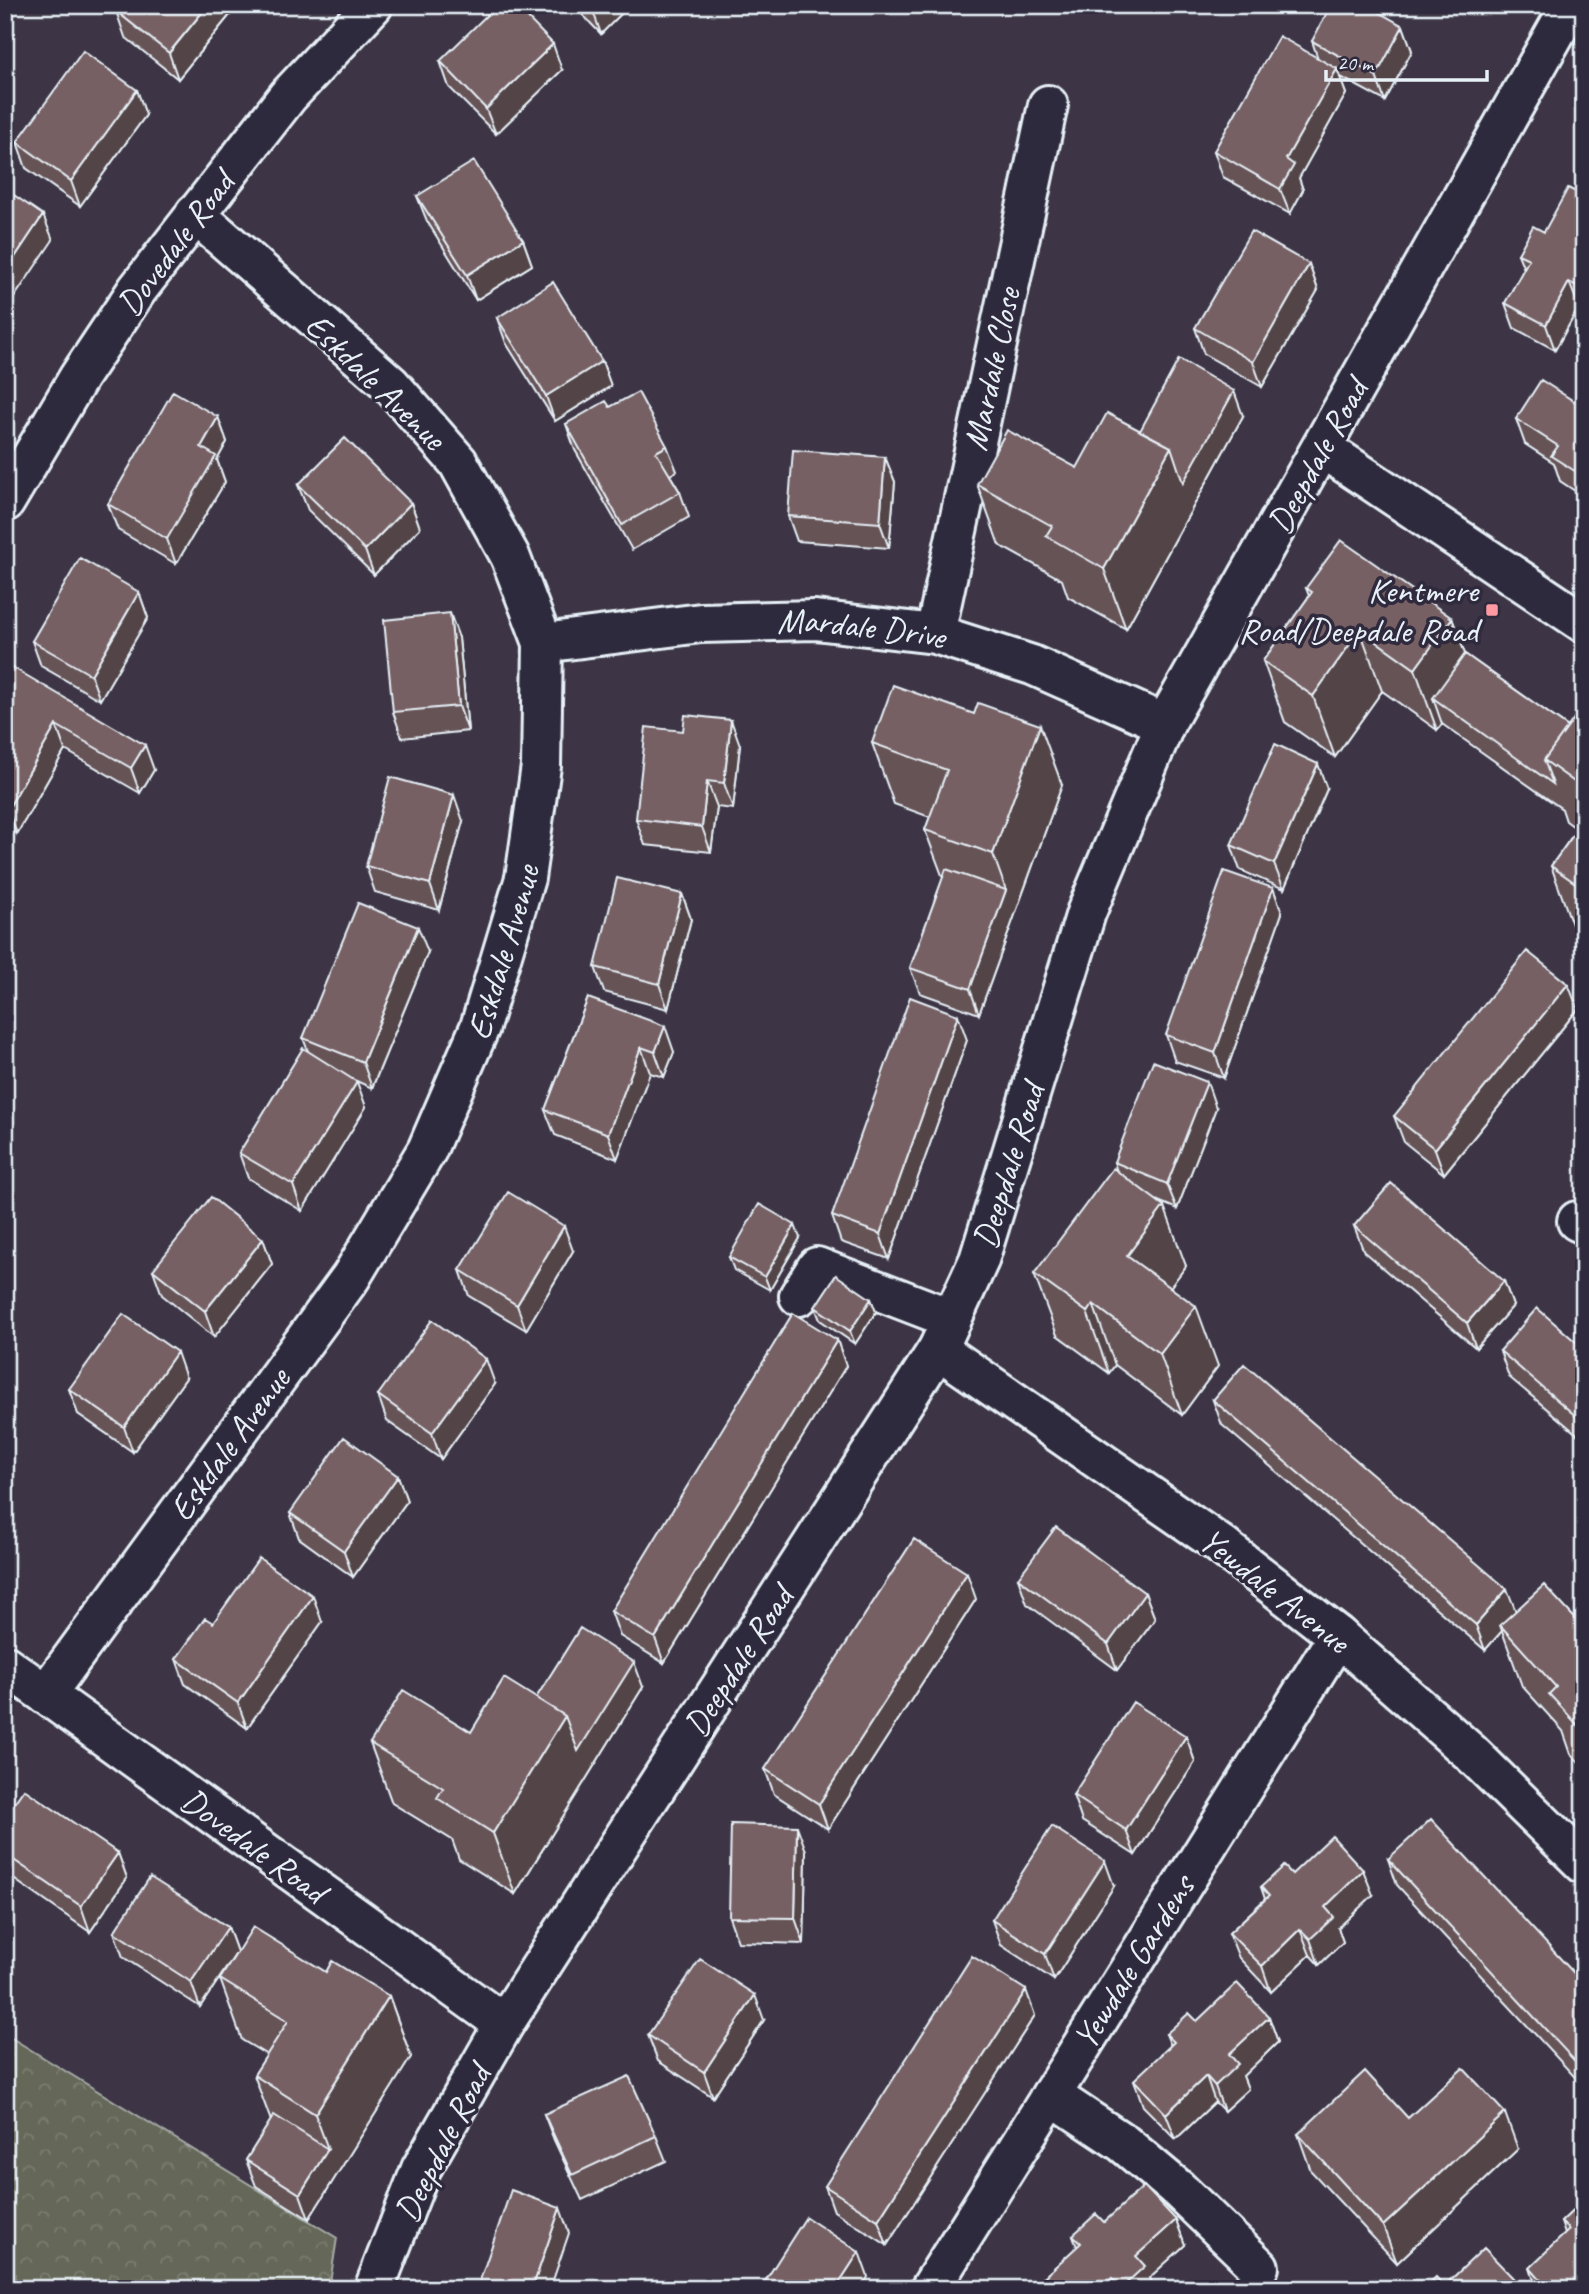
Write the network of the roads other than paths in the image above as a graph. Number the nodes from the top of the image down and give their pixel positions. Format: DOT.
graph roads {
  1 [pos="373,5"];
  2 [pos="1571,5"];
  3 [pos="1048,105"];
  4 [pos="195,214"];
  5 [pos="1322,448"];
  6 [pos="5,502"];
  7 [pos="1584,623"];
  8 [pos="935,634"];
  9 [pos="543,643"];
  10 [pos="1165,724"];
  11 [pos="799,1296"];
  12 [pos="945,1334"];
  13 [pos="1338,1636"];
  14 [pos="5,1665"];
  15 [pos="46,1694"];
  16 [pos="1584,1864"];
  17 [pos="504,2024"];
  18 [pos="1051,2095"];
  19 [pos="1259,2267"];
  20 [pos="374,2289"];
  21 [pos="930,2289"];
  1 -- 4 [label="street, Dovedale Road"];
  2 -- 5 [label="street, Deepdale Road"];
  3 -- 8 [label="street, Mardale Close"];
  4 -- 6 [label="street, Dovedale Road"];
  4 -- 9 [label="street, Eskdale Avenue"];
  5 -- 7 [label="street"];
  5 -- 10 [label="street, Deepdale Road"];
  8 -- 9 [label="street, Mardale Drive"];
  8 -- 10 [label="street, Mardale Drive"];
  9 -- 15 [label="street, Eskdale Avenue"];
  10 -- 12 [label="street, Deepdale Road"];
  11 -- 12 [label="street, Yewdale Avenue"];
  12 -- 13 [label="street, Yewdale Avenue"];
  12 -- 17 [label="street, Deepdale Road"];
  13 -- 16 [label="street, Yewdale Avenue"];
  13 -- 18 [label="street, Yewdale Gardens"];
  14 -- 15 [label="street, Dovedale Road"];
  15 -- 17 [label="street, Dovedale Road"];
  17 -- 20 [label="street, Deepdale Road"];
  18 -- 19 [label="street"];
  18 -- 21 [label="street, Yewdale Gardens"];
}
